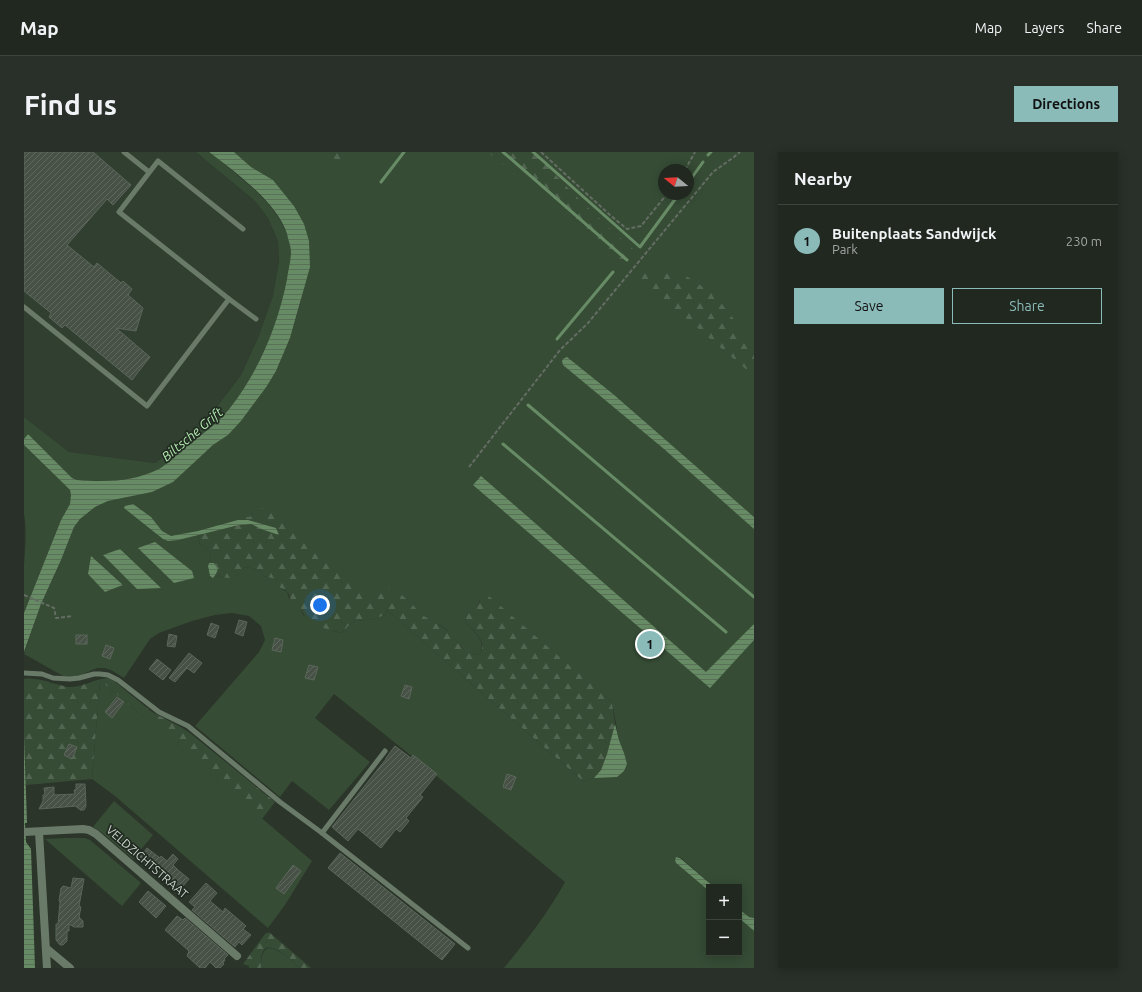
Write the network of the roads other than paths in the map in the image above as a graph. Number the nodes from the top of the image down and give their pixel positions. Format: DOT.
graph roads {
  1 [pos="124,152"];
  2 [pos="150,172"];
  3 [pos="243,229"];
  4 [pos="229,299"];
  5 [pos="24,307"];
  6 [pos="256,319"];
  7 [pos="24,673"];
  8 [pos="385,751"];
  9 [pos="26,832"];
  10 [pos="39,832"];
  11 [pos="322,833"];
  12 [pos="46,948"];
  13 [pos="468,948"];
  14 [pos="237,956"];
  15 [pos="47,968"];
  16 [pos="70,968"];
  1 -- 2 [label="lane"];
  2 -- 3 [label="lane"];
  2 -- 4 [label="lane"];
  4 -- 5 [label="lane"];
  4 -- 6 [label="lane"];
  7 -- 11 [label="lane"];
  8 -- 11 [label="lane"];
  9 -- 10 [label="street, VELDZICHTSTRAAT"];
  10 -- 12 [label="street"];
  10 -- 14 [label="street, VELDZICHTSTRAAT"];
  11 -- 13 [label="lane"];
  12 -- 15 [label="street"];
  12 -- 16 [label="street"];
}
